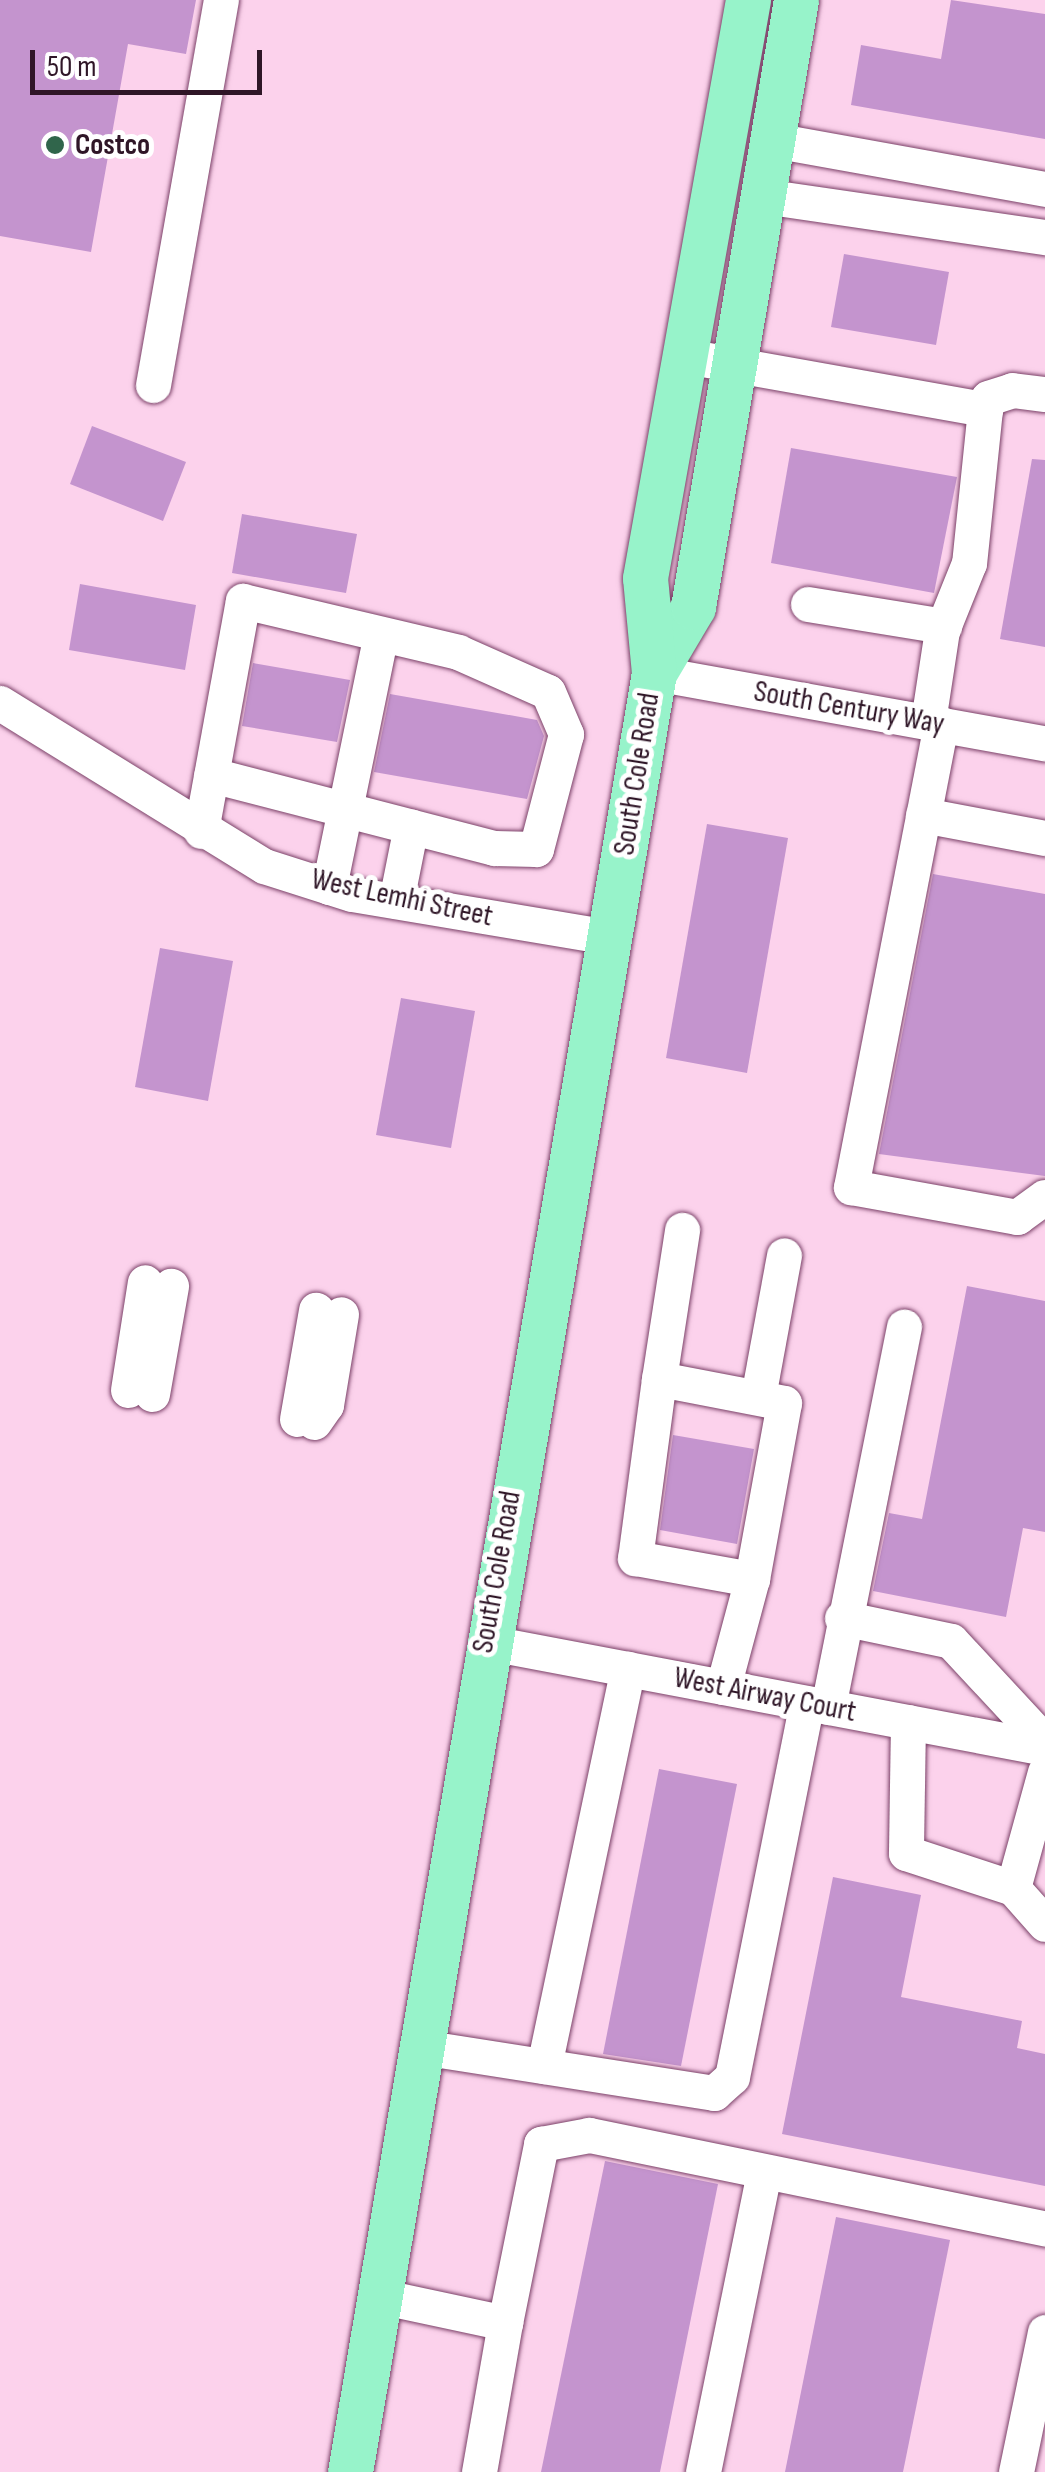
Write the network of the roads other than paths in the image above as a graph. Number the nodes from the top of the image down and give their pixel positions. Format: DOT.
graph roads {
  1 [pos="222,0"];
  2 [pos="748,0"];
  3 [pos="788,12"];
  4 [pos="772,140"];
  5 [pos="1045,190"];
  6 [pos="763,196"];
  7 [pos="1045,237"];
  8 [pos="686,356"];
  9 [pos="735,364"];
  10 [pos="153,386"];
  11 [pos="1045,394"];
  12 [pos="985,409"];
  13 [pos="808,604"];
  14 [pos="944,626"];
  15 [pos="381,634"];
  16 [pos="654,672"];
  17 [pos="0,703"];
  18 [pos="934,723"];
  19 [pos="1045,743"];
  20 [pos="211,775"];
  21 [pos="349,810"];
  22 [pos="923,815"];
  23 [pos="411,826"];
  24 [pos="201,832"];
  25 [pos="1045,838"];
  26 [pos="329,886"];
  27 [pos="396,901"];
  28 [pos="610,937"];
  29 [pos="1045,1197"];
  30 [pos="682,1230"];
  31 [pos="784,1255"];
  32 [pos="158,1284"];
  33 [pos="329,1312"];
  34 [pos="904,1327"];
  35 [pos="659,1379"];
  36 [pos="140,1392"];
  37 [pos="758,1397"];
  38 [pos="306,1420"];
  39 [pos="752,1579"];
  40 [pos="842,1618"];
  41 [pos="485,1642"];
  42 [pos="628,1669"];
  43 [pos="723,1687"];
  44 [pos="818,1705"];
  45 [pos="908,1722"];
  46 [pos="1045,1745"];
  47 [pos="1045,1772"];
  48 [pos="1013,1888"];
  49 [pos="1045,1924"];
  50 [pos="421,2047"];
  51 [pos="544,2066"];
  52 [pos="764,2172"];
  53 [pos="1045,2228"];
  54 [pos="379,2296"];
  55 [pos="505,2323"];
  56 [pos="1045,2332"];
  57 [pos="350,2472"];
  58 [pos="479,2472"];
  59 [pos="704,2472"];
  60 [pos="1016,2472"];
  1 -- 10 [label="street"];
  2 -- 8 [label="main road, South Cole Road"];
  3 -- 4 [label="main road, South Cole Road"];
  4 -- 5 [label="street"];
  4 -- 6 [label="main road, South Cole Road"];
  6 -- 7 [label="street"];
  6 -- 9 [label="main road, South Cole Road"];
  8 -- 9 [label="street"];
  8 -- 16 [label="main road, South Cole Road"];
  9 -- 12 [label="street"];
  9 -- 16 [label="main road, South Cole Road"];
  11 -- 12 [label="street"];
  12 -- 14 [label="street"];
  13 -- 14 [label="street"];
  14 -- 18 [label="street"];
  15 -- 20 [label="street"];
  15 -- 21 [label="street"];
  15 -- 23 [label="street"];
  16 -- 18 [label="street, South Century Way"];
  16 -- 28 [label="main road, South Cole Road"];
  17 -- 24 [label="street, West Lemhi Street"];
  18 -- 19 [label="street, South Century Way"];
  18 -- 22 [label="street"];
  20 -- 21 [label="street"];
  20 -- 24 [label="street"];
  21 -- 23 [label="street"];
  21 -- 26 [label="street"];
  22 -- 25 [label="street"];
  22 -- 29 [label="street"];
  23 -- 27 [label="street"];
  24 -- 26 [label="street, West Lemhi Street"];
  26 -- 27 [label="street, West Lemhi Street"];
  27 -- 28 [label="street, West Lemhi Street"];
  28 -- 41 [label="main road, South Cole Road"];
  30 -- 35 [label="street"];
  31 -- 37 [label="street"];
  32 -- 36 [label="street"];
  33 -- 38 [label="street"];
  34 -- 40 [label="street"];
  35 -- 37 [label="street"];
  35 -- 39 [label="street"];
  37 -- 39 [label="street"];
  39 -- 43 [label="street"];
  40 -- 44 [label="street"];
  40 -- 46 [label="street"];
  41 -- 42 [label="street, West Airway Court"];
  41 -- 50 [label="main road, South Cole Road"];
  42 -- 43 [label="street, West Airway Court"];
  42 -- 51 [label="street"];
  43 -- 44 [label="street, West Airway Court"];
  44 -- 45 [label="street, West Airway Court"];
  44 -- 51 [label="street"];
  45 -- 46 [label="street, West Airway Court"];
  45 -- 48 [label="street"];
  47 -- 48 [label="street"];
  48 -- 49 [label="street"];
  50 -- 51 [label="street"];
  50 -- 54 [label="main road, South Cole Road"];
  52 -- 53 [label="street"];
  52 -- 55 [label="street"];
  52 -- 59 [label="street"];
  54 -- 55 [label="street"];
  54 -- 57 [label="main road, South Cole Road"];
  55 -- 58 [label="street"];
  56 -- 60 [label="street"];
}
